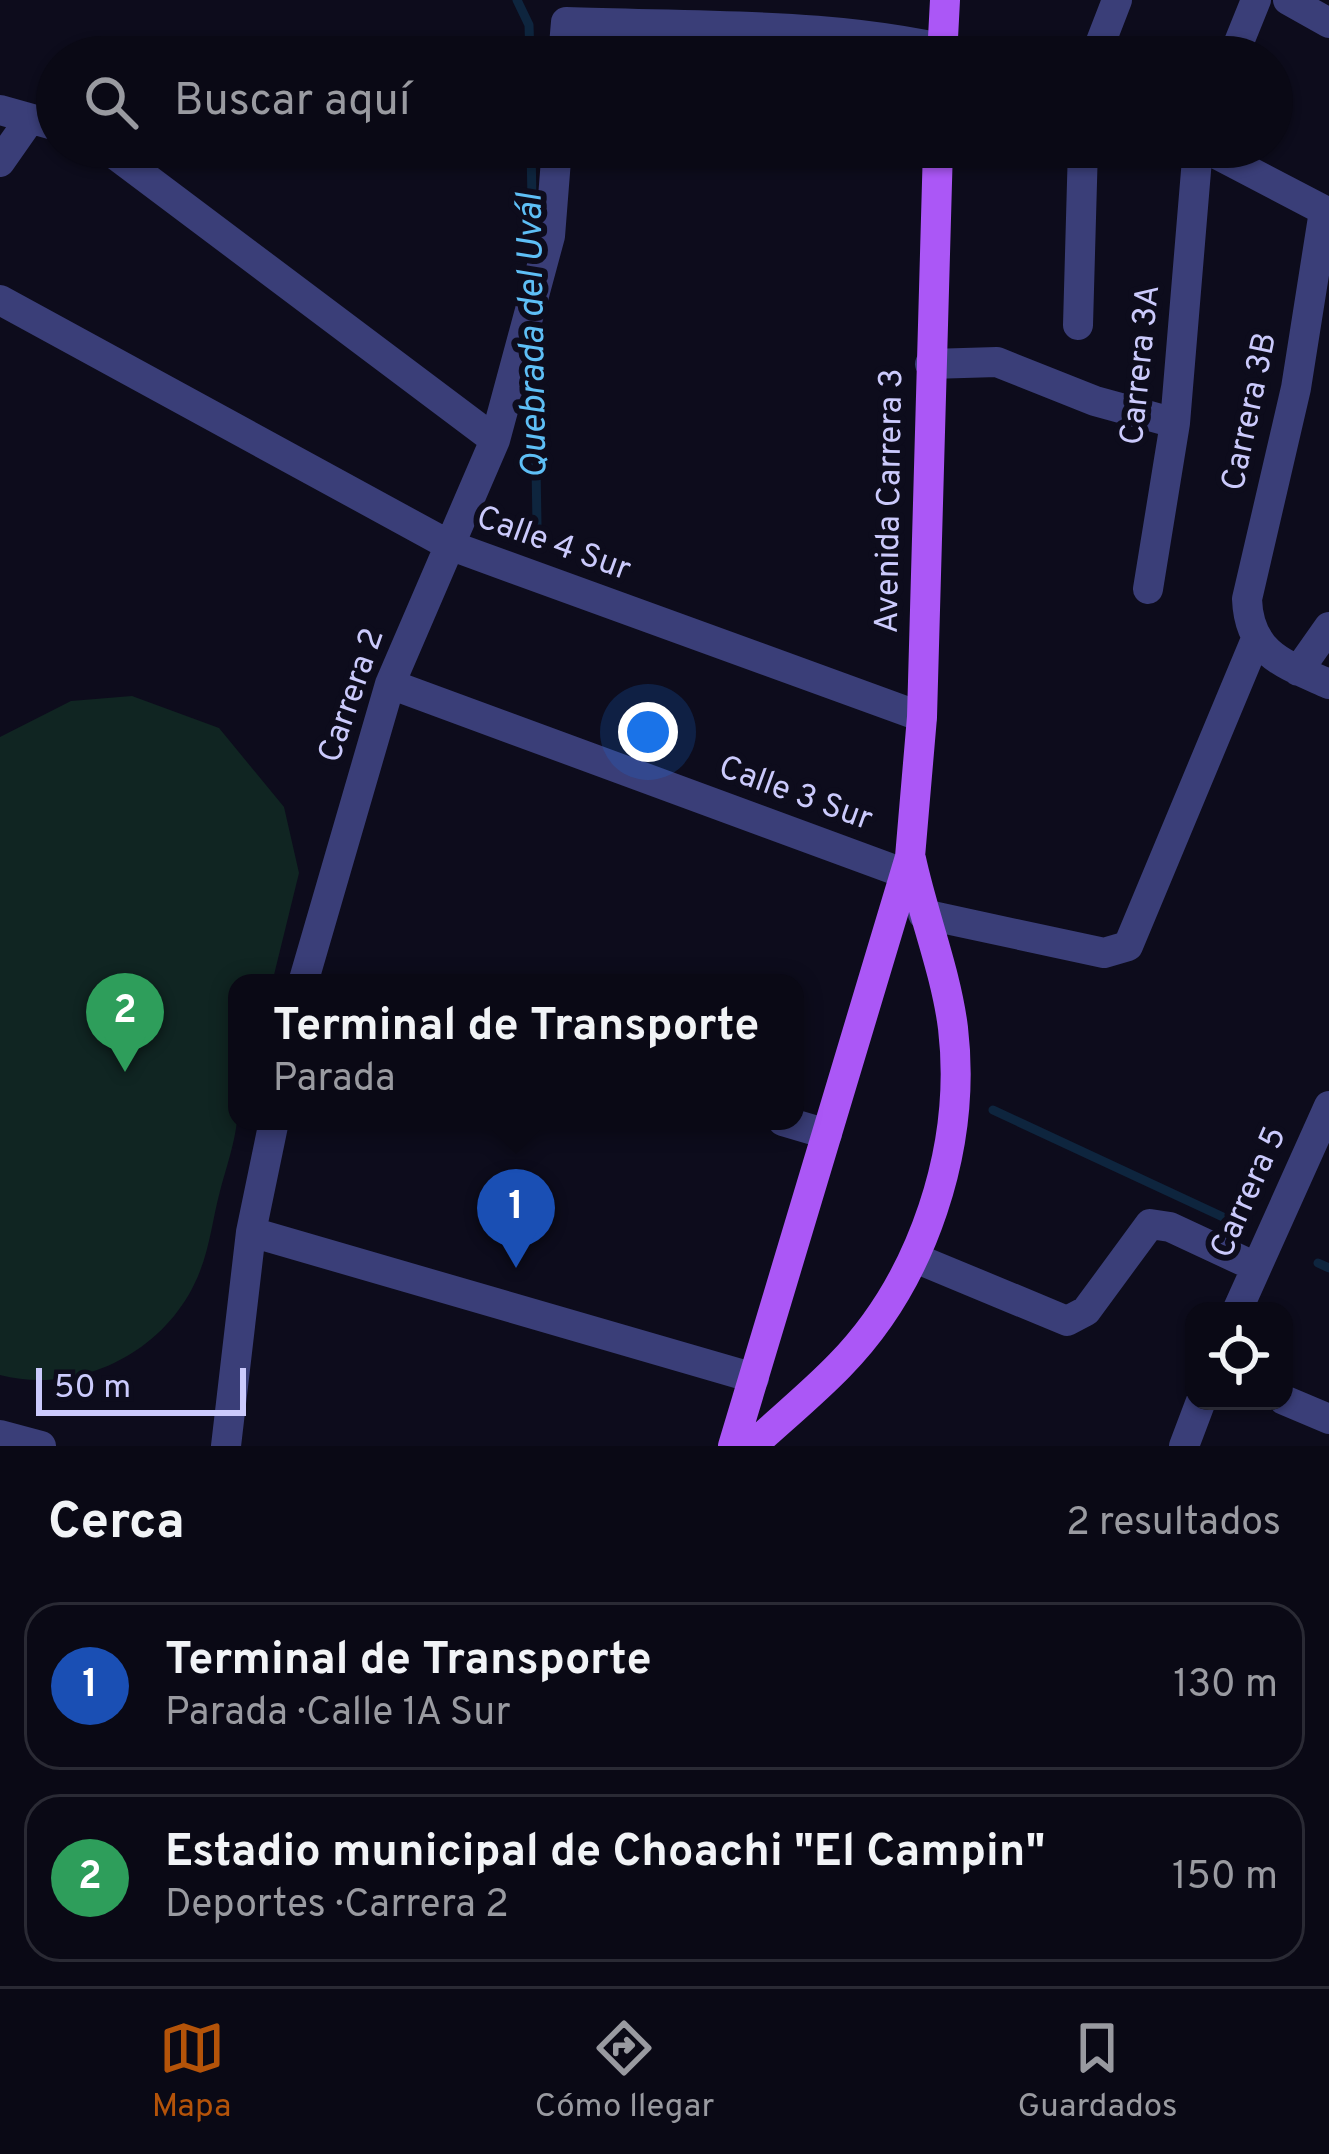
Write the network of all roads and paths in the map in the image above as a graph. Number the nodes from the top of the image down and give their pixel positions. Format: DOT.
graph roads {
  1 [pos="945,0"];
  2 [pos="1117,0"];
  3 [pos="1256,0"];
  4 [pos="1288,0"];
  5 [pos="1329,23"];
  6 [pos="565,36"];
  7 [pos="822,36"];
  8 [pos="943,36"];
  9 [pos="1103,36"];
  10 [pos="1241,36"];
  11 [pos="28,119"];
  12 [pos="0,162"];
  13 [pos="133,168"];
  14 [pos="555,168"];
  15 [pos="937,168"];
  16 [pos="1082,168"];
  17 [pos="1199,168"];
  18 [pos="1241,168"];
  19 [pos="1326,212"];
  20 [pos="0,301"];
  21 [pos="1078,325"];
  22 [pos="930,364"];
  23 [pos="1175,423"];
  24 [pos="495,440"];
  25 [pos="449,545"];
  26 [pos="1148,589"];
  27 [pos="1329,627"];
  28 [pos="1252,633"];
  29 [pos="1298,671"];
  30 [pos="390,684"];
  31 [pos="1329,684"];
  32 [pos="922,717"];
  33 [pos="908,865"];
  34 [pos="922,914"];
  35 [pos="312,974"];
  36 [pos="1329,1106"];
  37 [pos="804,1127"];
  38 [pos="272,1130"];
  39 [pos="827,1134"];
  40 [pos="251,1232"];
  41 [pos="915,1258"];
  42 [pos="1256,1267"];
  43 [pos="1241,1302"];
  44 [pos="754,1378"];
  45 [pos="1293,1404"];
  46 [pos="1198,1410"];
  47 [pos="1329,1419"];
  48 [pos="0,1435"];
  49 [pos="41,1446"];
  50 [pos="226,1446"];
  51 [pos="733,1446"];
  52 [pos="752,1446"];
  53 [pos="1184,1446"];
  1 -- 8 [label="main road"];
  2 -- 9 [label="street"];
  3 -- 10 [label="street"];
  4 -- 5 [label="street"];
  6 -- 7 [label="street"];
  11 -- 12 [label="street"];
  13 -- 24 [label="street"];
  14 -- 24 [label="street, Carrera 2"];
  15 -- 22 [label="main road, Avenida Carrera 3"];
  16 -- 21 [label="street"];
  17 -- 23 [label="street, Carrera 3A"];
  18 -- 19 [label="street"];
  19 -- 28 [label="street, Carrera 3B"];
  20 -- 25 [label="street, Calle 4 Sur"];
  22 -- 23 [label="street"];
  22 -- 32 [label="main road, Avenida Carrera 3"];
  23 -- 26 [label="street, Carrera 3A"];
  24 -- 25 [label="street, Carrera 2"];
  25 -- 30 [label="street, Carrera 2"];
  25 -- 32 [label="street, Calle 4 Sur"];
  27 -- 29 [label="street"];
  28 -- 29 [label="street"];
  28 -- 34 [label="street"];
  29 -- 31 [label="street"];
  30 -- 33 [label="street, Calle 3 Sur"];
  30 -- 35 [label="street, Carrera 2"];
  32 -- 33 [label="main road, Avenida Carrera 3"];
  33 -- 34 [label="main road"];
  33 -- 39 [label="main road"];
  34 -- 41 [label="main road"];
  36 -- 42 [label="street, Carrera 5"];
  37 -- 39 [label="street"];
  38 -- 40 [label="street"];
  39 -- 44 [label="main road"];
  40 -- 44 [label="street"];
  40 -- 50 [label="street"];
  41 -- 42 [label="street"];
  41 -- 52 [label="main road"];
  42 -- 43 [label="street, Carrera 5"];
  44 -- 51 [label="main road"];
  45 -- 47 [label="street"];
  46 -- 53 [label="street"];
  48 -- 49 [label="street"];
}
